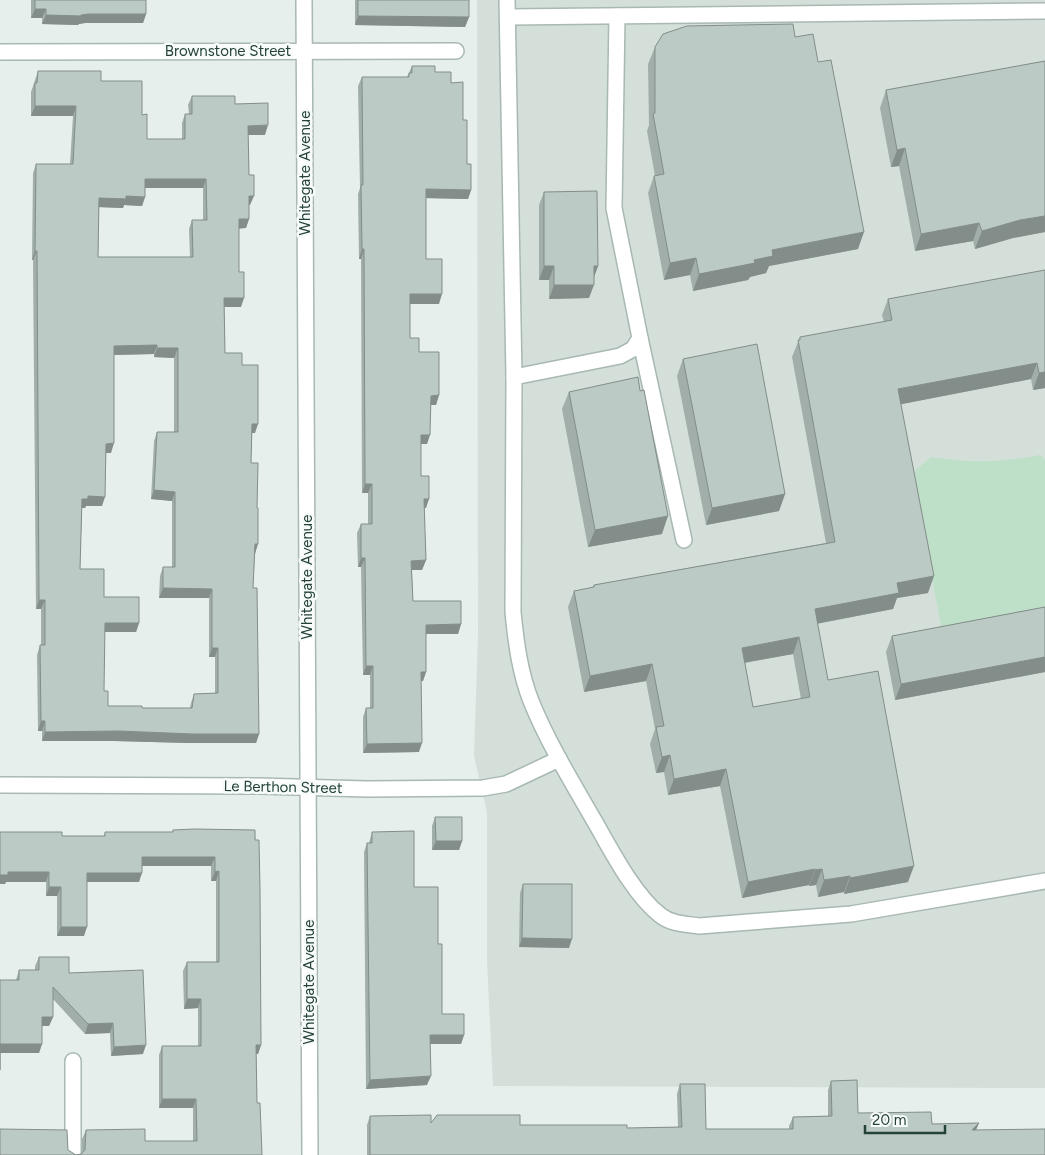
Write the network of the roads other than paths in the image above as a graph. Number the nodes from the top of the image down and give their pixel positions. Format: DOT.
graph roads {
  1 [pos="304,0"];
  2 [pos="507,0"];
  3 [pos="1045,11"];
  4 [pos="617,16"];
  5 [pos="508,17"];
  6 [pos="304,51"];
  7 [pos="456,51"];
  8 [pos="0,52"];
  9 [pos="640,338"];
  10 [pos="514,377"];
  11 [pos="684,540"];
  12 [pos="559,759"];
  13 [pos="0,785"];
  14 [pos="308,786"];
  15 [pos="1045,881"];
  16 [pos="72,1061"];
  17 [pos="73,1155"];
  18 [pos="310,1155"];
  1 -- 6 [label="street, Whitegate Avenue"];
  2 -- 5 [label="street"];
  3 -- 4 [label="street"];
  4 -- 5 [label="street"];
  4 -- 9 [label="street"];
  5 -- 10 [label="street"];
  6 -- 7 [label="street, Brownstone Street"];
  6 -- 8 [label="street, Brownstone Street"];
  6 -- 14 [label="street, Whitegate Avenue"];
  9 -- 10 [label="street"];
  9 -- 11 [label="street"];
  10 -- 12 [label="street"];
  12 -- 14 [label="street, Le Berthon Street"];
  12 -- 15 [label="street"];
  13 -- 14 [label="street, Le Berthon Street"];
  14 -- 18 [label="street, Whitegate Avenue"];
  16 -- 17 [label="street"];
}
